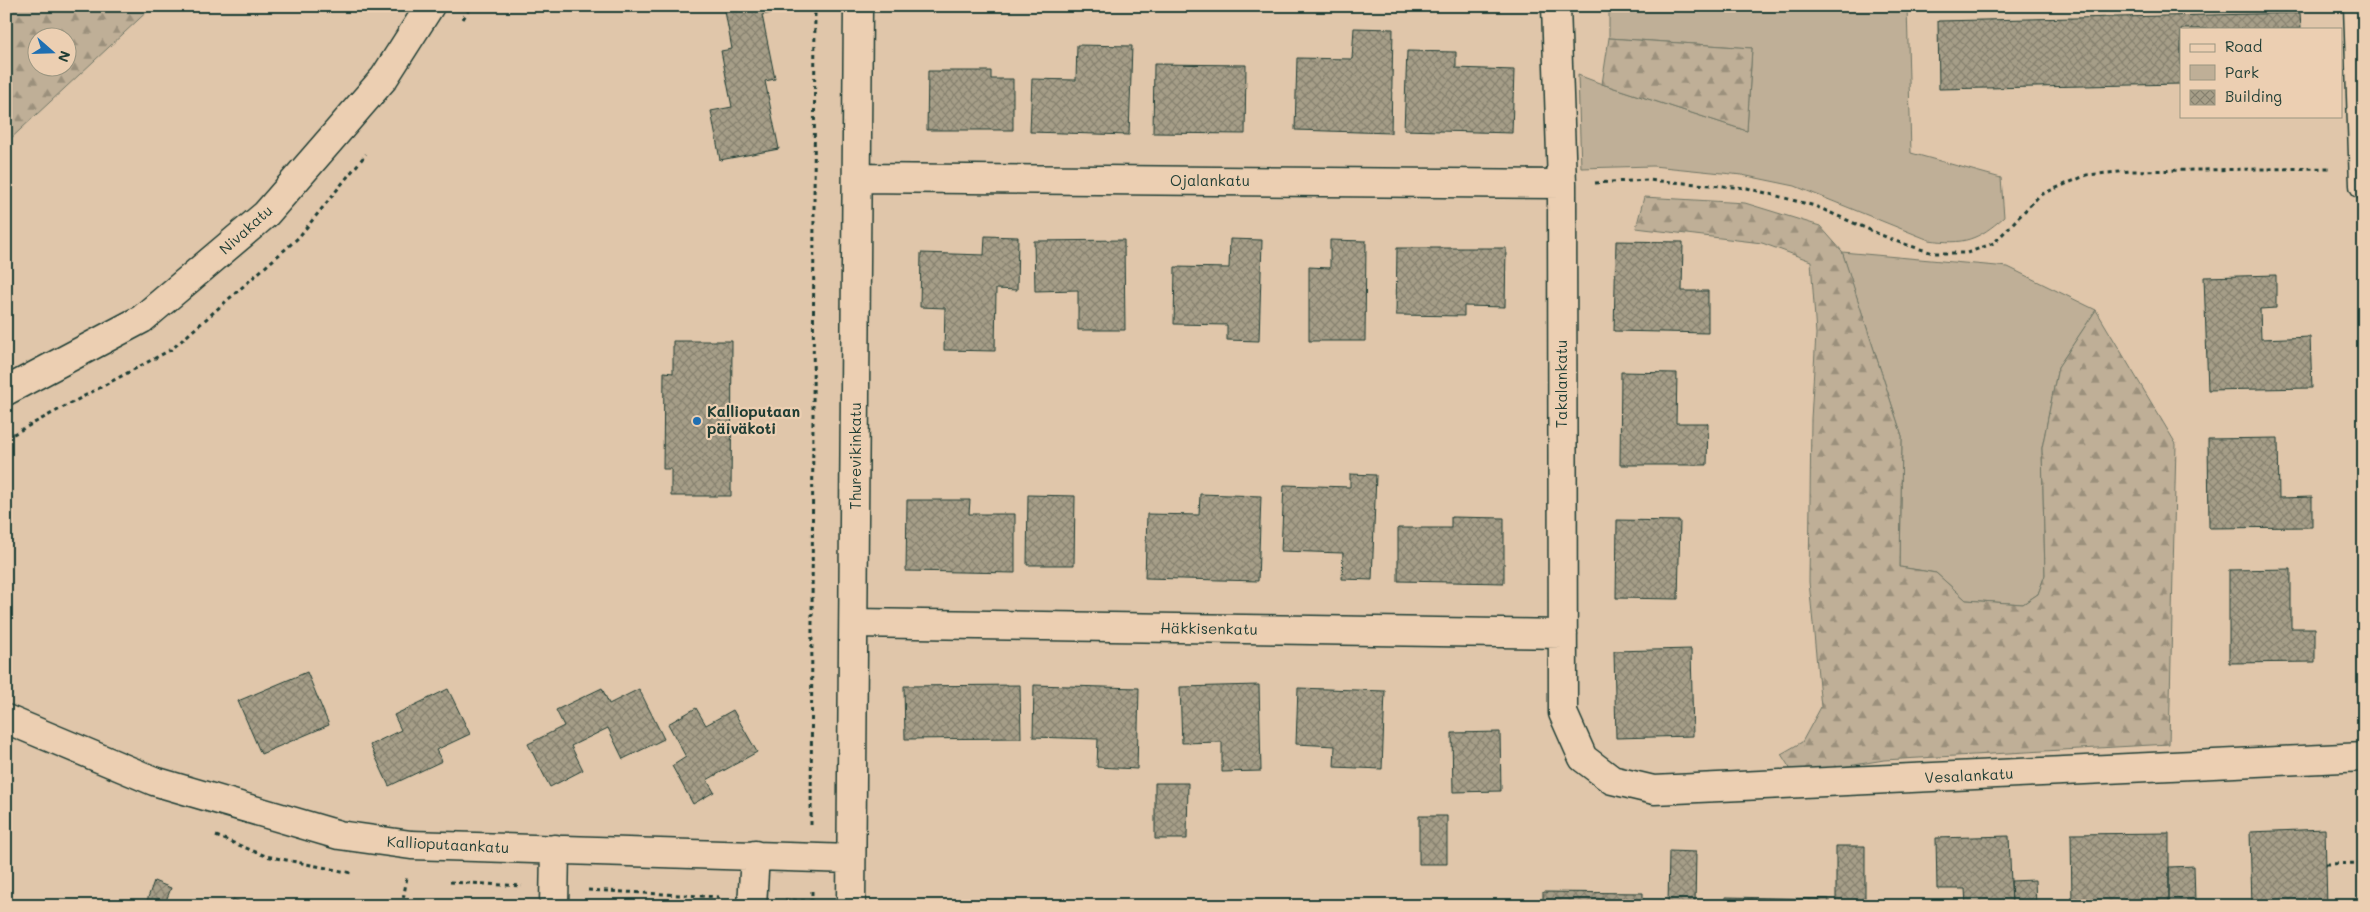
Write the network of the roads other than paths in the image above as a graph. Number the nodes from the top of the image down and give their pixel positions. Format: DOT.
graph roads {
  1 [pos="430,6"];
  2 [pos="858,6"];
  3 [pos="1556,6"];
  4 [pos="2358,6"];
  5 [pos="2363,176"];
  6 [pos="857,178"];
  7 [pos="1562,184"];
  8 [pos="6,391"];
  9 [pos="855,623"];
  10 [pos="1563,634"];
  11 [pos="6,719"];
  12 [pos="2364,757"];
  13 [pos="1582,758"];
  14 [pos="555,850"];
  15 [pos="755,855"];
  16 [pos="851,859"];
  17 [pos="554,906"];
  18 [pos="752,906"];
  19 [pos="851,906"];
  1 -- 8 [label="street, Nivakatu"];
  2 -- 6 [label="street, Thurevikinkatu"];
  3 -- 7 [label="street, Takalankatu"];
  4 -- 5 [label="street"];
  6 -- 7 [label="street, Ojalankatu"];
  6 -- 9 [label="street, Thurevikinkatu"];
  7 -- 10 [label="street, Takalankatu"];
  9 -- 10 [label="street, Häkkisenkatu"];
  9 -- 16 [label="street, Thurevikinkatu"];
  10 -- 13 [label="street, Takalankatu"];
  11 -- 14 [label="street, Kallioputaankatu"];
  12 -- 13 [label="street, Vesalankatu"];
  14 -- 15 [label="street, Kallioputaankatu"];
  14 -- 17 [label="street"];
  15 -- 16 [label="street, Kallioputaankatu"];
  15 -- 18 [label="street"];
  16 -- 19 [label="street, Thurevikinkatu"];
}
